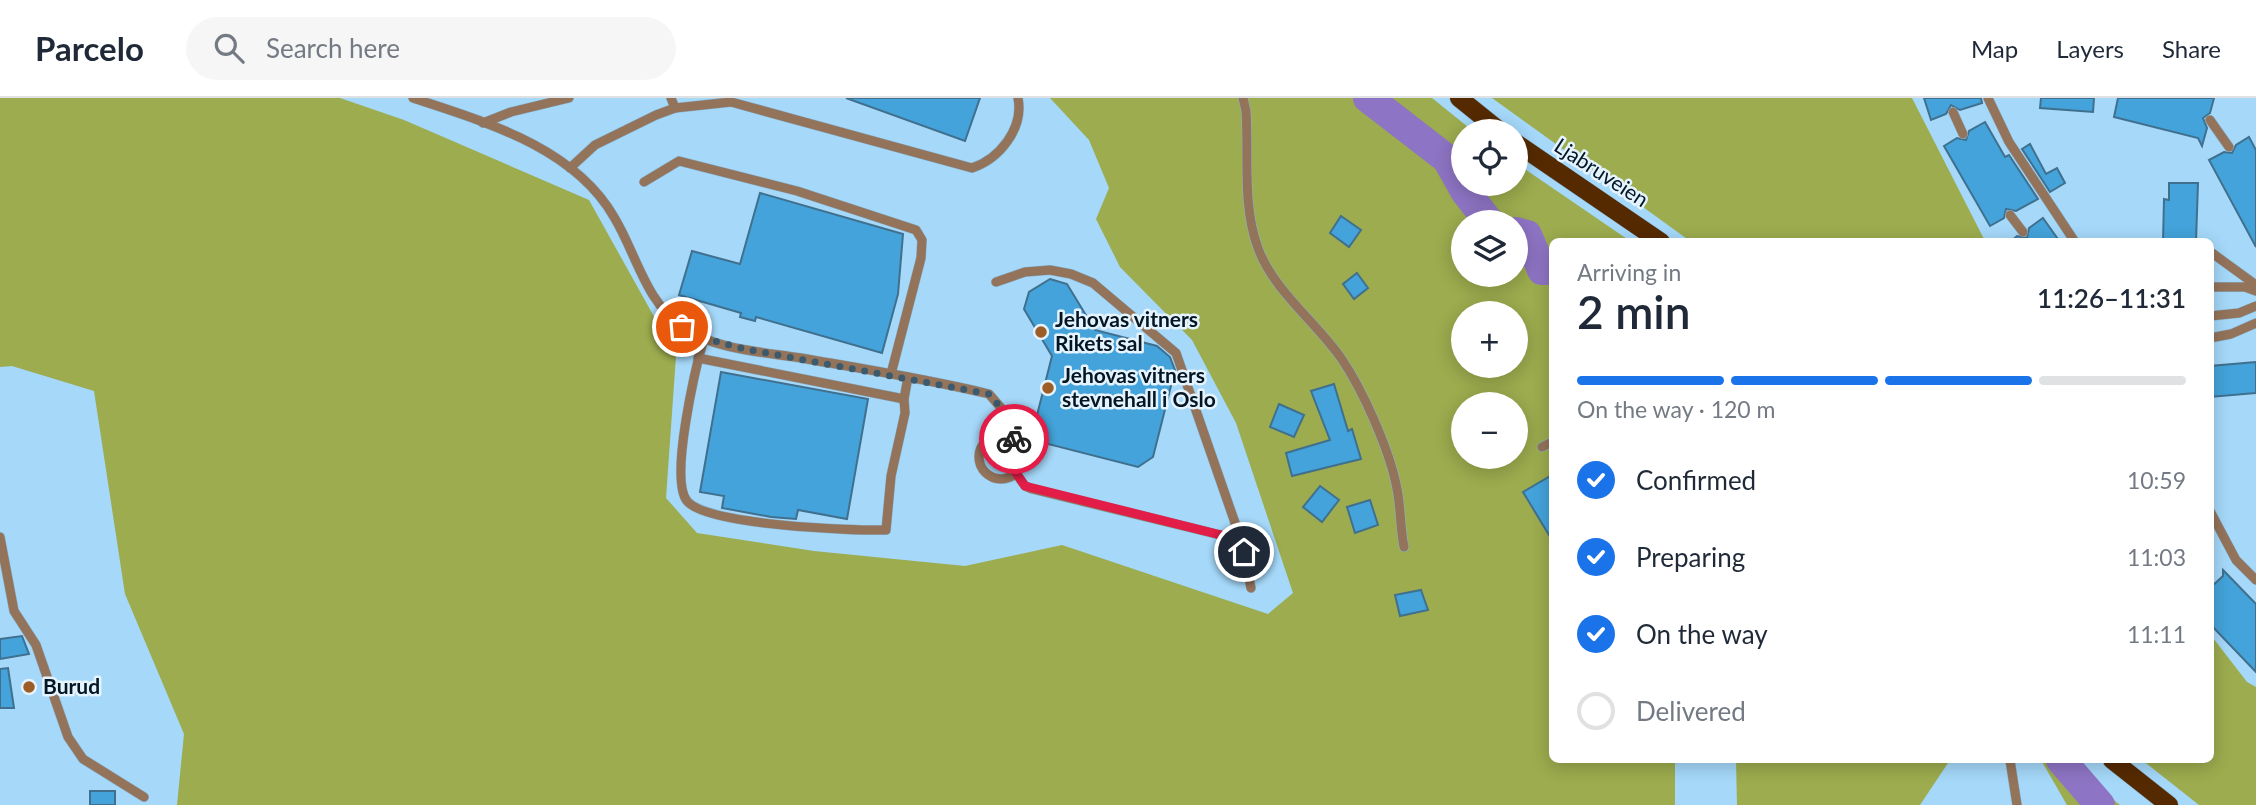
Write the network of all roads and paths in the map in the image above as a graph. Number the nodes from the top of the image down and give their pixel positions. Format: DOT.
graph roads {
  1 [pos="413,98"];
  2 [pos="569,98"];
  3 [pos="671,98"];
  4 [pos="1018,98"];
  5 [pos="1242,98"];
  6 [pos="1459,98"];
  7 [pos="1990,99"];
  8 [pos="733,100"];
  9 [pos="675,108"];
  10 [pos="1953,112"];
  11 [pos="1485,119"];
  12 [pos="2210,120"];
  13 [pos="482,123"];
  14 [pos="1963,134"];
  15 [pos="2229,147"];
  16 [pos="1528,151"];
  17 [pos="570,168"];
  18 [pos="644,182"];
  19 [pos="2010,215"];
  20 [pos="2023,232"];
  21 [pos="1655,238"];
  22 [pos="2072,238"];
  23 [pos="2214,254"];
  24 [pos="996,282"];
  25 [pos="2256,285"];
  26 [pos="2214,287"];
  27 [pos="2256,291"];
  28 [pos="2256,306"];
  29 [pos="2214,316"];
  30 [pos="2256,323"];
  31 [pos="2214,337"];
  32 [pos="704,338"];
  33 [pos="698,358"];
  34 [pos="891,374"];
  35 [pos="908,377"];
  36 [pos="904,399"];
  37 [pos="1006,435"];
  38 [pos="1549,444"];
  39 [pos="1542,447"];
  40 [pos="1016,473"];
  41 [pos="2214,519"];
  42 [pos="0,537"];
  43 [pos="1241,540"];
  44 [pos="1404,547"];
  45 [pos="2256,580"];
  46 [pos="1251,588"];
  47 [pos="2010,763"];
  48 [pos="2116,763"];
  49 [pos="144,797"];
  50 [pos="2017,805"];
  51 [pos="2169,805"];
  1 -- 13 [label="lane"];
  2 -- 13 [label="lane"];
  3 -- 9 [label="lane"];
  4 -- 8 [label="lane"];
  5 -- 44 [label="lane"];
  6 -- 11 [label="main road"];
  7 -- 22 [label="lane"];
  8 -- 9 [label="lane"];
  9 -- 17 [label="lane"];
  10 -- 14 [label="lane"];
  12 -- 15 [label="lane"];
  13 -- 17 [label="lane"];
  16 -- 21 [label="main road, Ljabruveien"];
  17 -- 32 [label="lane"];
  18 -- 34 [label="lane"];
  19 -- 20 [label="lane"];
  23 -- 25 [label="lane"];
  24 -- 43 [label="lane"];
  26 -- 27 [label="lane"];
  28 -- 29 [label="lane"];
  30 -- 31 [label="lane"];
  32 -- 33 [label="lane"];
  32 -- 34 [label="lane"];
  33 -- 36 [label="lane"];
  33 -- 36 [label="lane"];
  34 -- 35 [label="lane"];
  35 -- 36 [label="lane"];
  35 -- 37 [label="lane"];
  37 -- 40 [label="lane"];
  37 -- 40 [label="lane"];
  38 -- 39 [label="lane"];
  40 -- 43 [label="lane"];
  41 -- 45 [label="lane"];
  42 -- 49 [label="lane"];
  43 -- 46 [label="lane"];
  47 -- 50 [label="lane"];
  48 -- 51 [label="main road"];
}
